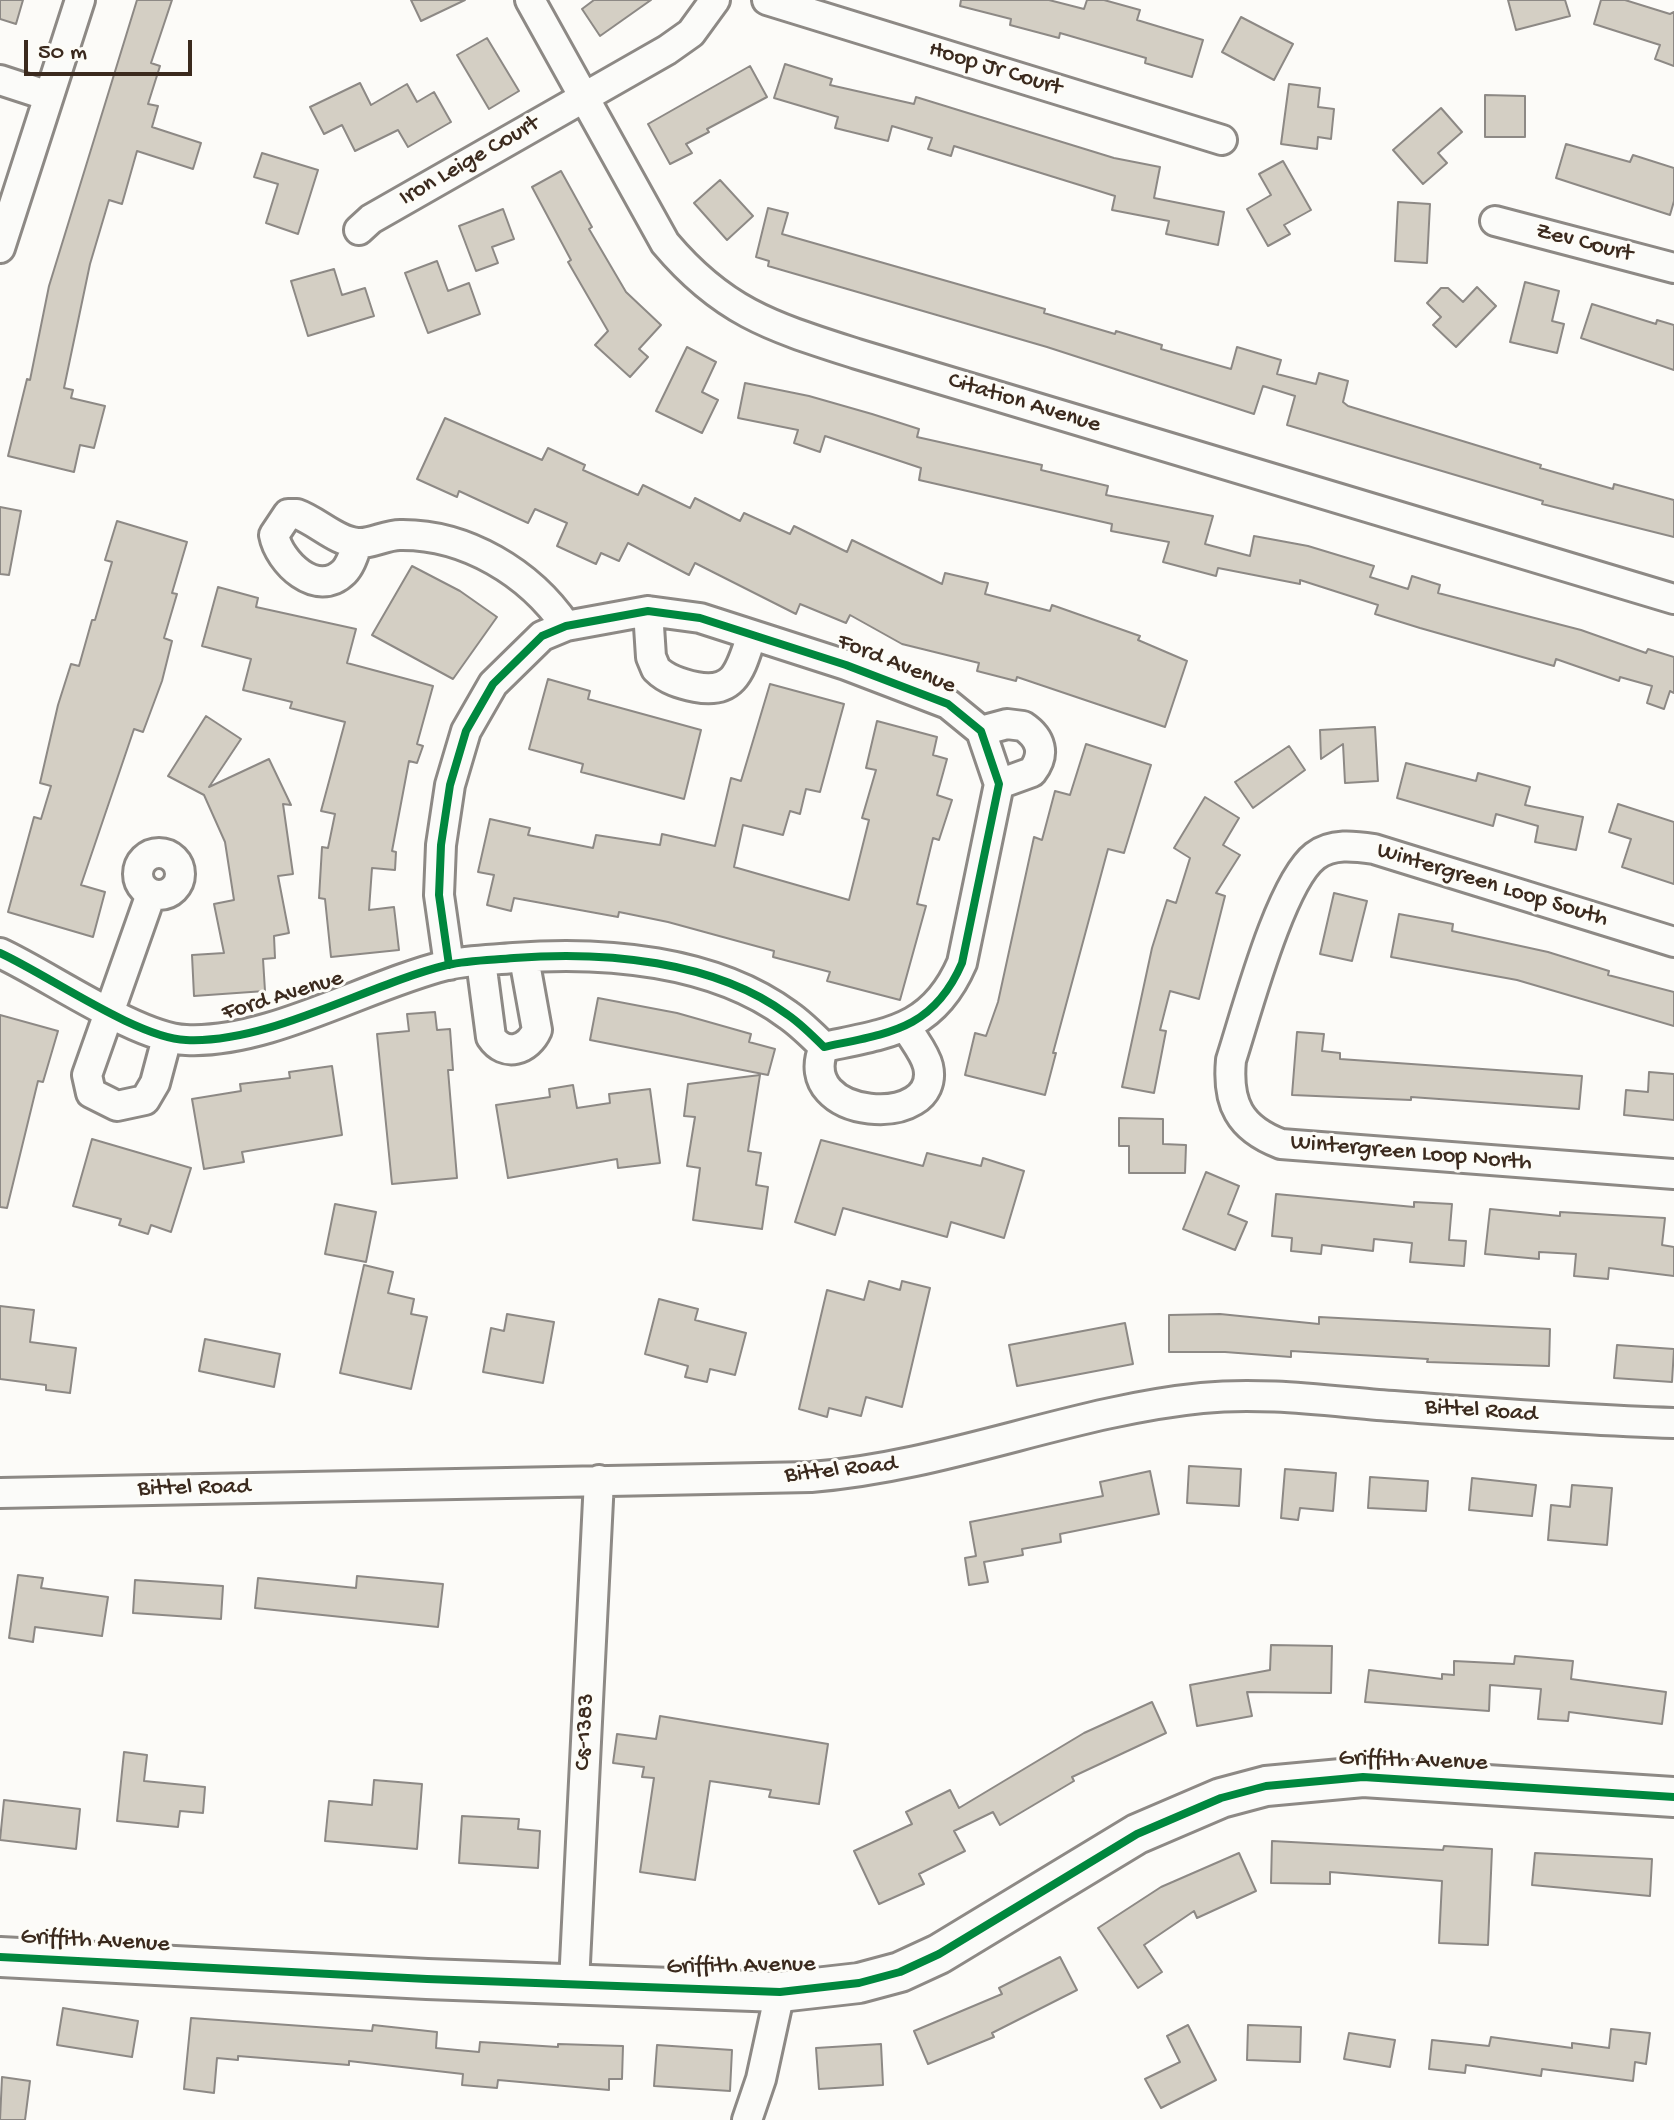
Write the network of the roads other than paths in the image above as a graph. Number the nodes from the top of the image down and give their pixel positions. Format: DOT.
graph roads {
  1 [pos="80,0"];
  2 [pos="530,0"];
  3 [pos="715,0"];
  4 [pos="767,0"];
  5 [pos="0,80"];
  6 [pos="49,96"];
  7 [pos="582,96"];
  8 [pos="1222,140"];
  9 [pos="1495,221"];
  10 [pos="359,230"];
  11 [pos="0,248"];
  12 [pos="1674,268"];
  13 [pos="358,543"];
  14 [pos="1674,599"];
  15 [pos="648,611"];
  16 [pos="566,626"];
  17 [pos="752,635"];
  18 [pos="981,731"];
  19 [pos="999,784"];
  20 [pos="151,894"];
  21 [pos="1674,942"];
  22 [pos="0,953"];
  23 [pos="524,958"];
  24 [pos="481,961"];
  25 [pos="449,965"];
  26 [pos="1254,992"];
  27 [pos="112,1012"];
  28 [pos="907,1028"];
  29 [pos="167,1038"];
  30 [pos="824,1047"];
  31 [pos="1674,1174"];
  32 [pos="1674,1423"];
  33 [pos="599,1480"];
  34 [pos="0,1493"];
  35 [pos="1674,1797"];
  36 [pos="0,1957"];
  37 [pos="574,1983"];
  38 [pos="780,1992"];
  39 [pos="747,2120"];
  1 -- 6 [label="street"];
  2 -- 7 [label="street, Citation Avenue"];
  3 -- 7 [label="street, Iron Leige Court"];
  4 -- 8 [label="street, Hoop Jr Court"];
  5 -- 6 [label="street"];
  6 -- 11 [label="street"];
  7 -- 10 [label="street, Iron Leige Court"];
  7 -- 14 [label="street, Citation Avenue"];
  9 -- 12 [label="street, Zev Court"];
  13 -- 16 [label="street"];
  15 -- 16 [label="street, Ford Avenue"];
  15 -- 17 [label="street, Ford Avenue"];
  15 -- 17 [label="street"];
  16 -- 25 [label="street, Ford Avenue"];
  17 -- 18 [label="street, Ford Avenue"];
  18 -- 19 [label="street"];
  18 -- 19 [label="street"];
  19 -- 28 [label="street"];
  20 -- 27 [label="street"];
  21 -- 26 [label="street, Wintergreen Loop South"];
  22 -- 27 [label="street, Ford Avenue"];
  23 -- 24 [label="street, Ford Avenue"];
  23 -- 24 [label="street"];
  23 -- 30 [label="street, Ford Avenue"];
  24 -- 25 [label="street, Ford Avenue"];
  25 -- 29 [label="street, Ford Avenue"];
  26 -- 31 [label="street, Wintergreen Loop North"];
  27 -- 29 [label="street, Ford Avenue"];
  27 -- 29 [label="street"];
  28 -- 30 [label="street"];
  28 -- 30 [label="street"];
  32 -- 33 [label="street, Bittel Road"];
  33 -- 34 [label="street, Bittel Road"];
  33 -- 37 [label="street, Cs-1383"];
  35 -- 38 [label="street, Griffith Avenue"];
  36 -- 37 [label="street, Griffith Avenue"];
  37 -- 38 [label="street, Griffith Avenue"];
  38 -- 39 [label="street"];
}
